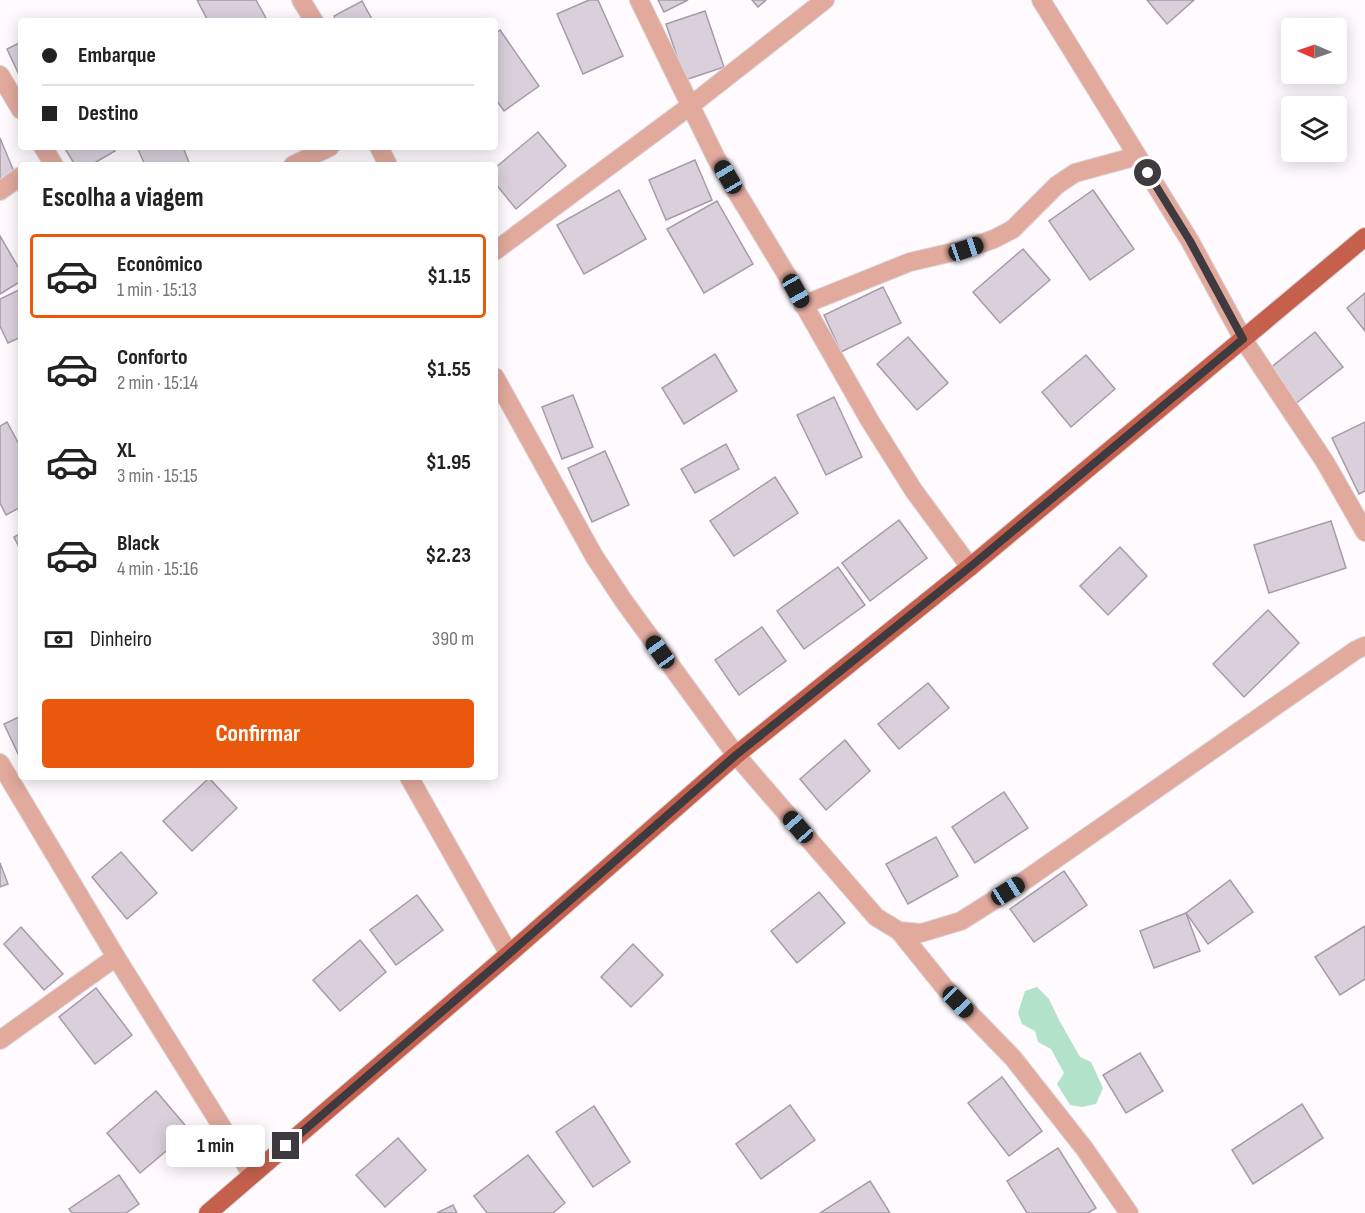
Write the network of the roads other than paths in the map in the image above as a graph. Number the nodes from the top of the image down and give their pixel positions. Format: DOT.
graph roads {
  1 [pos="301,0"];
  2 [pos="639,0"];
  3 [pos="825,0"];
  4 [pos="1041,0"];
  5 [pos="312,18"];
  6 [pos="0,75"];
  7 [pos="18,105"];
  8 [pos="690,106"];
  9 [pos="324,150"];
  10 [pos="1137,156"];
  11 [pos="298,162"];
  12 [pos="18,178"];
  13 [pos="0,191"];
  14 [pos="1365,237"];
  15 [pos="498,249"];
  16 [pos="803,305"];
  17 [pos="1243,339"];
  18 [pos="498,383"];
  19 [pos="1365,532"];
  20 [pos="970,567"];
  21 [pos="1365,646"];
  22 [pos="736,755"];
  23 [pos="0,763"];
  24 [pos="412,780"];
  25 [pos="899,931"];
  26 [pos="509,954"];
  27 [pos="116,957"];
  28 [pos="0,1040"];
  29 [pos="252,1175"];
  30 [pos="208,1213"];
  31 [pos="1128,1213"];
  1 -- 5 [label="street"];
  2 -- 8 [label="street"];
  3 -- 8 [label="street"];
  4 -- 10 [label="street"];
  6 -- 7 [label="street"];
  8 -- 15 [label="street"];
  8 -- 16 [label="street"];
  9 -- 11 [label="street"];
  10 -- 16 [label="street"];
  10 -- 17 [label="street"];
  12 -- 13 [label="street"];
  14 -- 17 [label="main road"];
  16 -- 20 [label="street"];
  17 -- 19 [label="street"];
  17 -- 20 [label="main road"];
  18 -- 22 [label="street"];
  20 -- 22 [label="main road"];
  21 -- 25 [label="street"];
  22 -- 25 [label="street"];
  22 -- 26 [label="main road"];
  23 -- 27 [label="street"];
  24 -- 26 [label="street"];
  25 -- 31 [label="street"];
  26 -- 29 [label="main road"];
  27 -- 28 [label="street"];
  27 -- 29 [label="street"];
  29 -- 30 [label="main road"];
}
